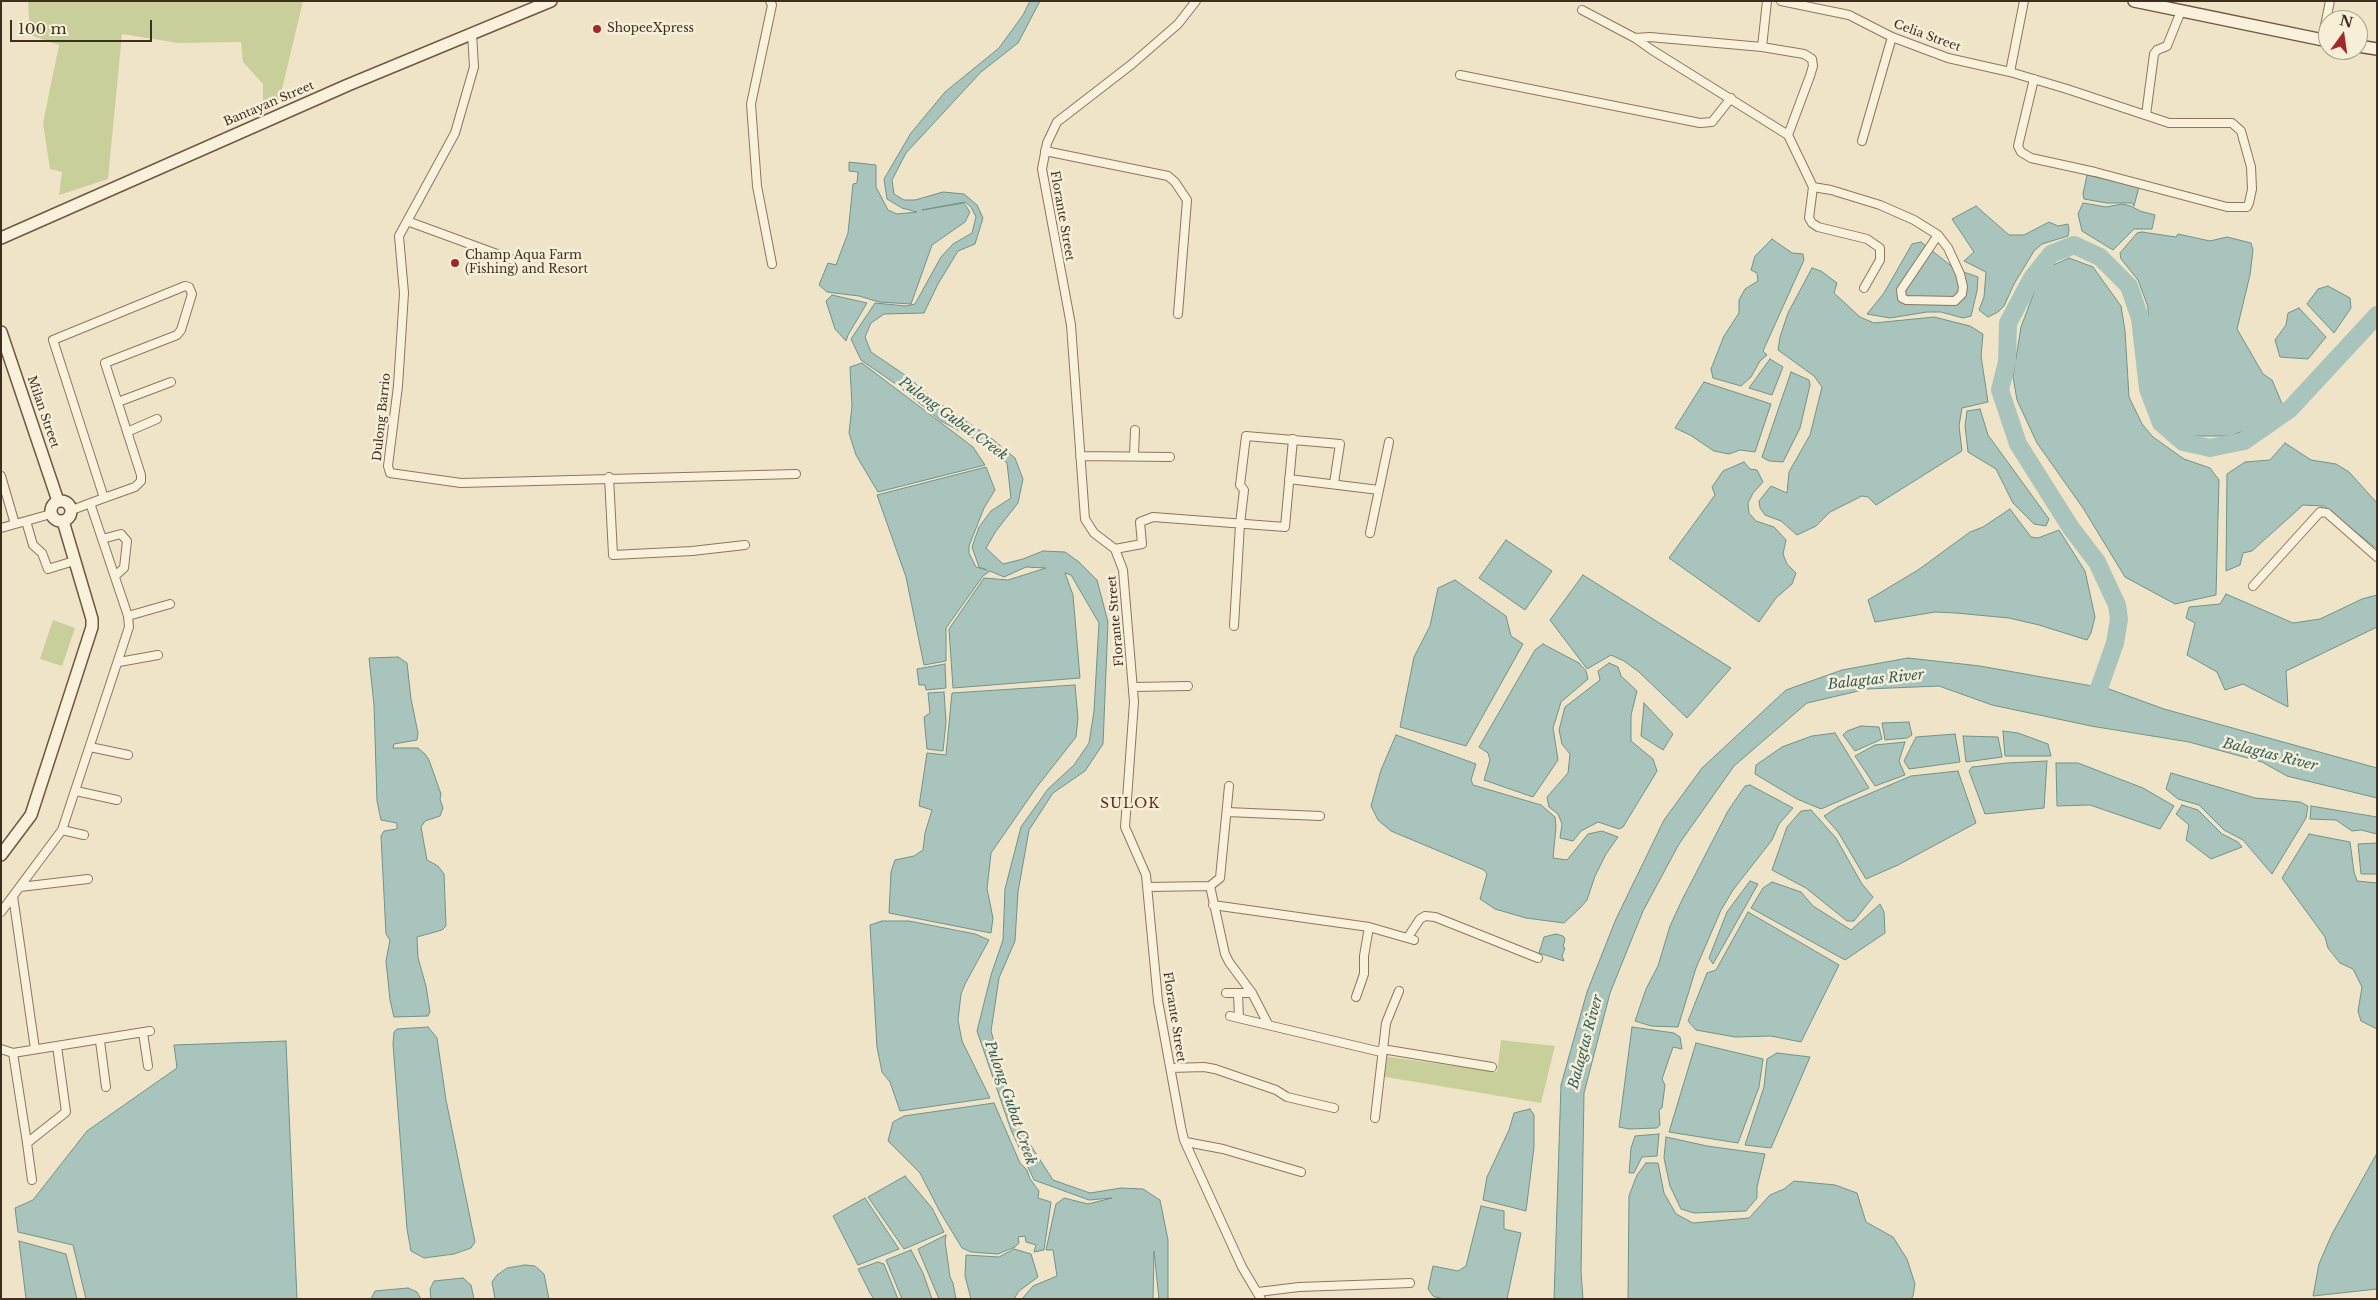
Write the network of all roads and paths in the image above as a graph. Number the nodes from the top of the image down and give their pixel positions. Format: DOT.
graph roads {
  1 [pos="551,1"];
  2 [pos="770,1"];
  3 [pos="1196,1"];
  4 [pos="1767,1"];
  5 [pos="1781,1"];
  6 [pos="2024,1"];
  7 [pos="2134,1"];
  8 [pos="1582,10"];
  9 [pos="2181,11"];
  10 [pos="472,34"];
  11 [pos="1892,37"];
  12 [pos="1635,38"];
  13 [pos="2318,40"];
  14 [pos="1762,47"];
  15 [pos="2010,72"];
  16 [pos="1460,75"];
  17 [pos="2034,79"];
  18 [pos="1731,98"];
  19 [pos="2146,115"];
  20 [pos="1788,135"];
  21 [pos="1862,142"];
  22 [pos="1045,151"];
  23 [pos="1812,187"];
  24 [pos="407,221"];
  25 [pos="1938,235"];
  26 [pos="1,238"];
  27 [pos="772,264"];
  28 [pos="527,265"];
  29 [pos="1864,288"];
  30 [pos="1178,314"];
  31 [pos="1,332"];
  32 [pos="171,382"];
  33 [pos="118,402"];
  34 [pos="157,419"];
  35 [pos="1135,430"];
  36 [pos="127,432"];
  37 [pos="1293,439"];
  38 [pos="1389,442"];
  39 [pos="1134,455"];
  40 [pos="1080,456"];
  41 [pos="1170,457"];
  42 [pos="796,474"];
  43 [pos="609,478"];
  44 [pos="1289,478"];
  45 [pos="2,479"];
  46 [pos="1334,483"];
  47 [pos="1379,490"];
  48 [pos="104,498"];
  49 [pos="58,501"];
  50 [pos="90,503"];
  51 [pos="72,510"];
  52 [pos="51,514"];
  53 [pos="26,521"];
  54 [pos="63,521"];
  55 [pos="15,524"];
  56 [pos="1240,524"];
  57 [pos="1,528"];
  58 [pos="1370,533"];
  59 [pos="102,539"];
  60 [pos="746,545"];
  61 [pos="1115,548"];
  62 [pos="2377,557"];
  63 [pos="74,561"];
  64 [pos="115,576"];
  65 [pos="2253,586"];
  66 [pos="170,604"];
  67 [pos="128,616"];
  68 [pos="1234,626"];
  69 [pos="158,655"];
  70 [pos="119,662"];
  71 [pos="1188,686"];
  72 [pos="1134,687"];
  73 [pos="90,747"];
  74 [pos="128,755"];
  75 [pos="1229,786"];
  76 [pos="76,791"];
  77 [pos="117,800"];
  78 [pos="1227,812"];
  79 [pos="1320,816"];
  80 [pos="62,830"];
  81 [pos="84,835"];
  82 [pos="1,855"];
  83 [pos="88,879"];
  84 [pos="1210,886"];
  85 [pos="20,887"];
  86 [pos="1148,887"];
  87 [pos="13,896"];
  88 [pos="1213,905"];
  89 [pos="1,912"];
  90 [pos="1369,927"];
  91 [pos="1538,958"];
  92 [pos="1398,991"];
  93 [pos="1226,993"];
  94 [pos="1238,993"];
  95 [pos="1252,993"];
  96 [pos="1356,997"];
  97 [pos="1230,1016"];
  98 [pos="1239,1018"];
  99 [pos="1268,1024"];
  100 [pos="100,1041"];
  101 [pos="57,1046"];
  102 [pos="1,1049"];
  103 [pos="35,1049"];
  104 [pos="1382,1050"];
  105 [pos="13,1053"];
  106 [pos="148,1066"];
  107 [pos="1492,1067"];
  108 [pos="1171,1068"];
  109 [pos="106,1087"];
  110 [pos="1334,1108"];
  111 [pos="1375,1118"];
  112 [pos="1186,1142"];
  113 [pos="27,1143"];
  114 [pos="1301,1172"];
  115 [pos="32,1180"];
  116 [pos="1410,1283"];
  117 [pos="1259,1295"];
  1 -- 10 [label="main road, Bantayan Street"];
  2 -- 27 [label="street"];
  3 -- 22 [label="street, Florante Street"];
  4 -- 14 [label="street"];
  5 -- 11 [label="street, Celia Street"];
  6 -- 15 [label="street"];
  7 -- 9 [label="main road"];
  8 -- 12 [label="street"];
  9 -- 13 [label="main road"];
  9 -- 19 [label="street"];
  10 -- 24 [label="street, Dulong Barrio"];
  10 -- 26 [label="main road, Bantayan Street"];
  11 -- 15 [label="street, Celia Street"];
  11 -- 21 [label="street"];
  12 -- 14 [label="street"];
  12 -- 18 [label="street"];
  14 -- 20 [label="street"];
  15 -- 17 [label="street, Celia Street"];
  16 -- 18 [label="street"];
  17 -- 19 [label="street, Celia Street"];
  17 -- 19 [label="street, Celia Street"];
  18 -- 20 [label="street"];
  20 -- 23 [label="street"];
  22 -- 30 [label="street"];
  22 -- 40 [label="street, Florante Street"];
  23 -- 25 [label="street"];
  23 -- 29 [label="street"];
  24 -- 28 [label="street"];
  24 -- 43 [label="street, Dulong Barrio"];
  25 -- 25 [label="street"];
  31 -- 49 [label="main road, Milan Street"];
  32 -- 33 [label="street"];
  33 -- 36 [label="street"];
  33 -- 48 [label="street"];
  34 -- 36 [label="street"];
  35 -- 39 [label="street"];
  36 -- 48 [label="street"];
  37 -- 44 [label="street"];
  37 -- 46 [label="street"];
  37 -- 56 [label="street"];
  38 -- 47 [label="street"];
  39 -- 40 [label="street"];
  39 -- 41 [label="street"];
  40 -- 61 [label="street, Florante Street"];
  42 -- 43 [label="street, Dulong Barrio"];
  43 -- 60 [label="street"];
  44 -- 46 [label="street"];
  44 -- 56 [label="street"];
  45 -- 55 [label="street"];
  46 -- 47 [label="street"];
  47 -- 58 [label="street"];
  48 -- 50 [label="street"];
  49 -- 51 [label="main road"];
  49 -- 52 [label="main road"];
  50 -- 51 [label="street"];
  50 -- 59 [label="street"];
  51 -- 54 [label="main road"];
  52 -- 53 [label="street"];
  52 -- 54 [label="main road"];
  53 -- 55 [label="street"];
  53 -- 63 [label="street"];
  54 -- 63 [label="main road"];
  55 -- 57 [label="street"];
  56 -- 61 [label="street"];
  56 -- 68 [label="street"];
  59 -- 64 [label="street"];
  59 -- 64 [label="street"];
  61 -- 72 [label="street, Florante Street"];
  62 -- 65 [label="street"];
  63 -- 82 [label="main road"];
  64 -- 67 [label="street"];
  66 -- 67 [label="street"];
  67 -- 70 [label="street"];
  69 -- 70 [label="street"];
  70 -- 73 [label="street"];
  71 -- 72 [label="street"];
  72 -- 86 [label="street, Florante Street"];
  73 -- 74 [label="street"];
  73 -- 76 [label="street"];
  75 -- 78 [label="street"];
  76 -- 77 [label="street"];
  76 -- 80 [label="street"];
  78 -- 79 [label="street"];
  78 -- 84 [label="street"];
  80 -- 81 [label="street"];
  80 -- 85 [label="street"];
  83 -- 85 [label="street"];
  84 -- 86 [label="street"];
  84 -- 88 [label="street"];
  85 -- 87 [label="street"];
  86 -- 108 [label="street, Florante Street"];
  87 -- 89 [label="street"];
  87 -- 103 [label="street"];
  88 -- 90 [label="street"];
  88 -- 95 [label="street"];
  90 -- 91 [label="street"];
  90 -- 96 [label="street"];
  92 -- 104 [label="street"];
  93 -- 94 [label="street"];
  94 -- 95 [label="street"];
  94 -- 98 [label="street"];
  95 -- 99 [label="street"];
  97 -- 98 [label="street"];
  98 -- 99 [label="street"];
  99 -- 104 [label="street"];
  100 -- 101 [label="street"];
  100 -- 106 [label="street"];
  100 -- 109 [label="street"];
  101 -- 103 [label="street"];
  101 -- 113 [label="street"];
  102 -- 105 [label="street"];
  103 -- 105 [label="street"];
  104 -- 107 [label="street"];
  104 -- 111 [label="street"];
  105 -- 113 [label="street"];
  108 -- 110 [label="street"];
  108 -- 112 [label="street, Florante Street"];
  112 -- 114 [label="street"];
  112 -- 117 [label="street, Florante Street"];
  113 -- 115 [label="street"];
  116 -- 117 [label="street"];
}
